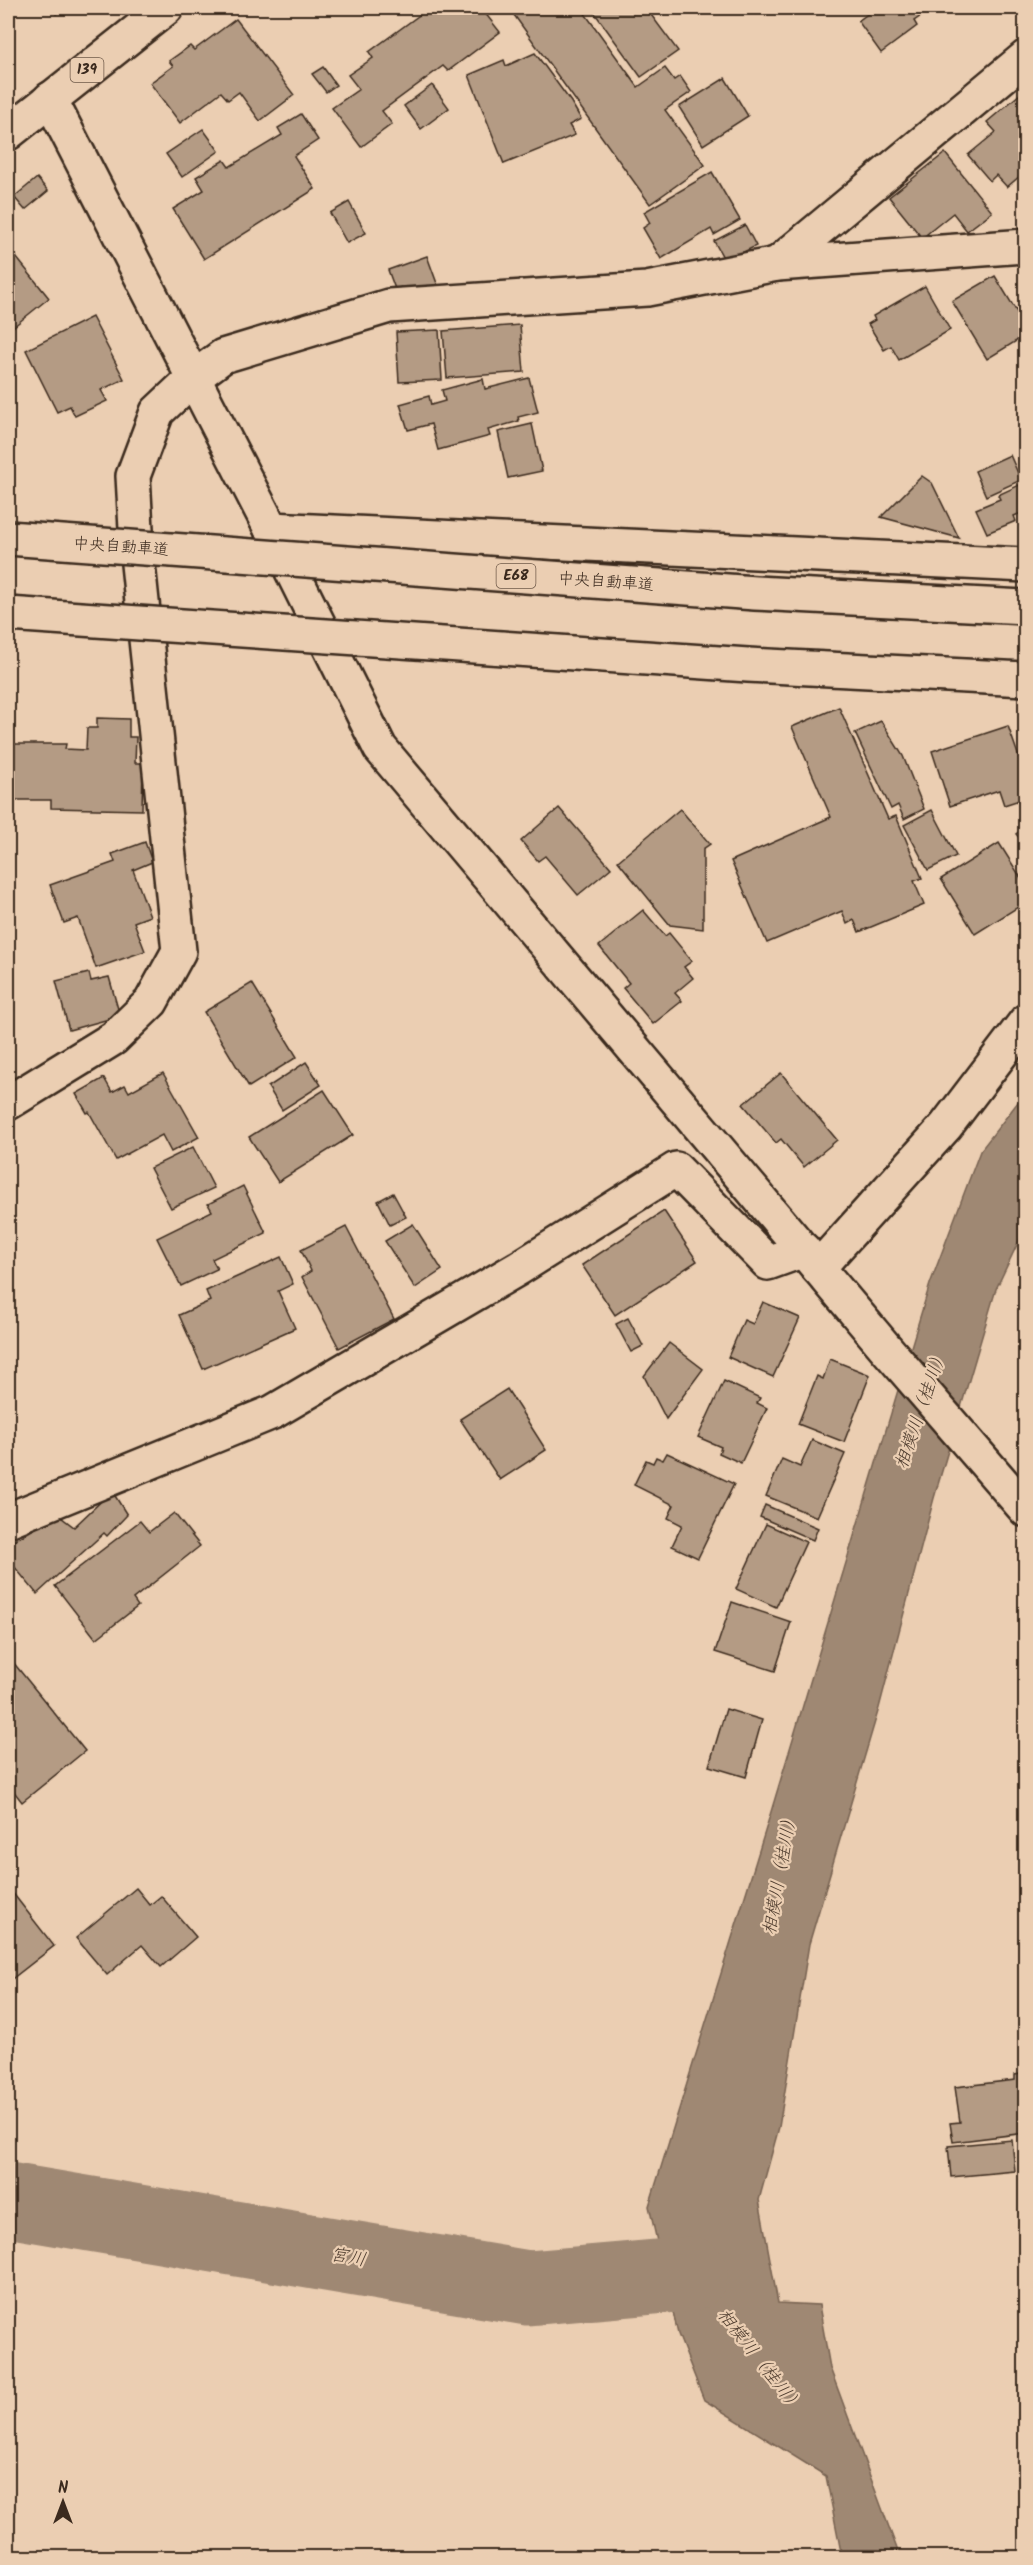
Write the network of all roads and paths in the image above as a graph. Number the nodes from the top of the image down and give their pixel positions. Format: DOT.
graph roads {
  1 [pos="166,8"];
  2 [pos="1026,57"];
  3 [pos="50,99"];
  4 [pos="8,133"];
  5 [pos="1026,246"];
  6 [pos="777,264"];
  7 [pos="192,379"];
  8 [pos="271,529"];
  9 [pos="8,538"];
  10 [pos="1026,566"];
  11 [pos="1026,607"];
  12 [pos="8,614"];
  13 [pos="1026,679"];
  14 [pos="1026,1021"];
  15 [pos="8,1103"];
  16 [pos="811,1259"];
  17 [pos="1026,1510"];
  18 [pos="8,1520"];
  1 -- 3 [label="main road, 139"];
  2 -- 6 [label="main road"];
  3 -- 4 [label="main road, 139"];
  3 -- 7 [label="main road"];
  5 -- 6 [label="main road"];
  6 -- 7 [label="main road"];
  7 -- 8 [label="main road"];
  7 -- 15 [label="main road"];
  8 -- 10 [label="main road"];
  8 -- 16 [label="main road"];
  9 -- 11 [label="main road, 中央自動車道 / E68, bridge"];
  12 -- 13 [label="main road, bridge"];
  14 -- 16 [label="main road"];
  16 -- 17 [label="main road"];
  16 -- 18 [label="main road"];
}
